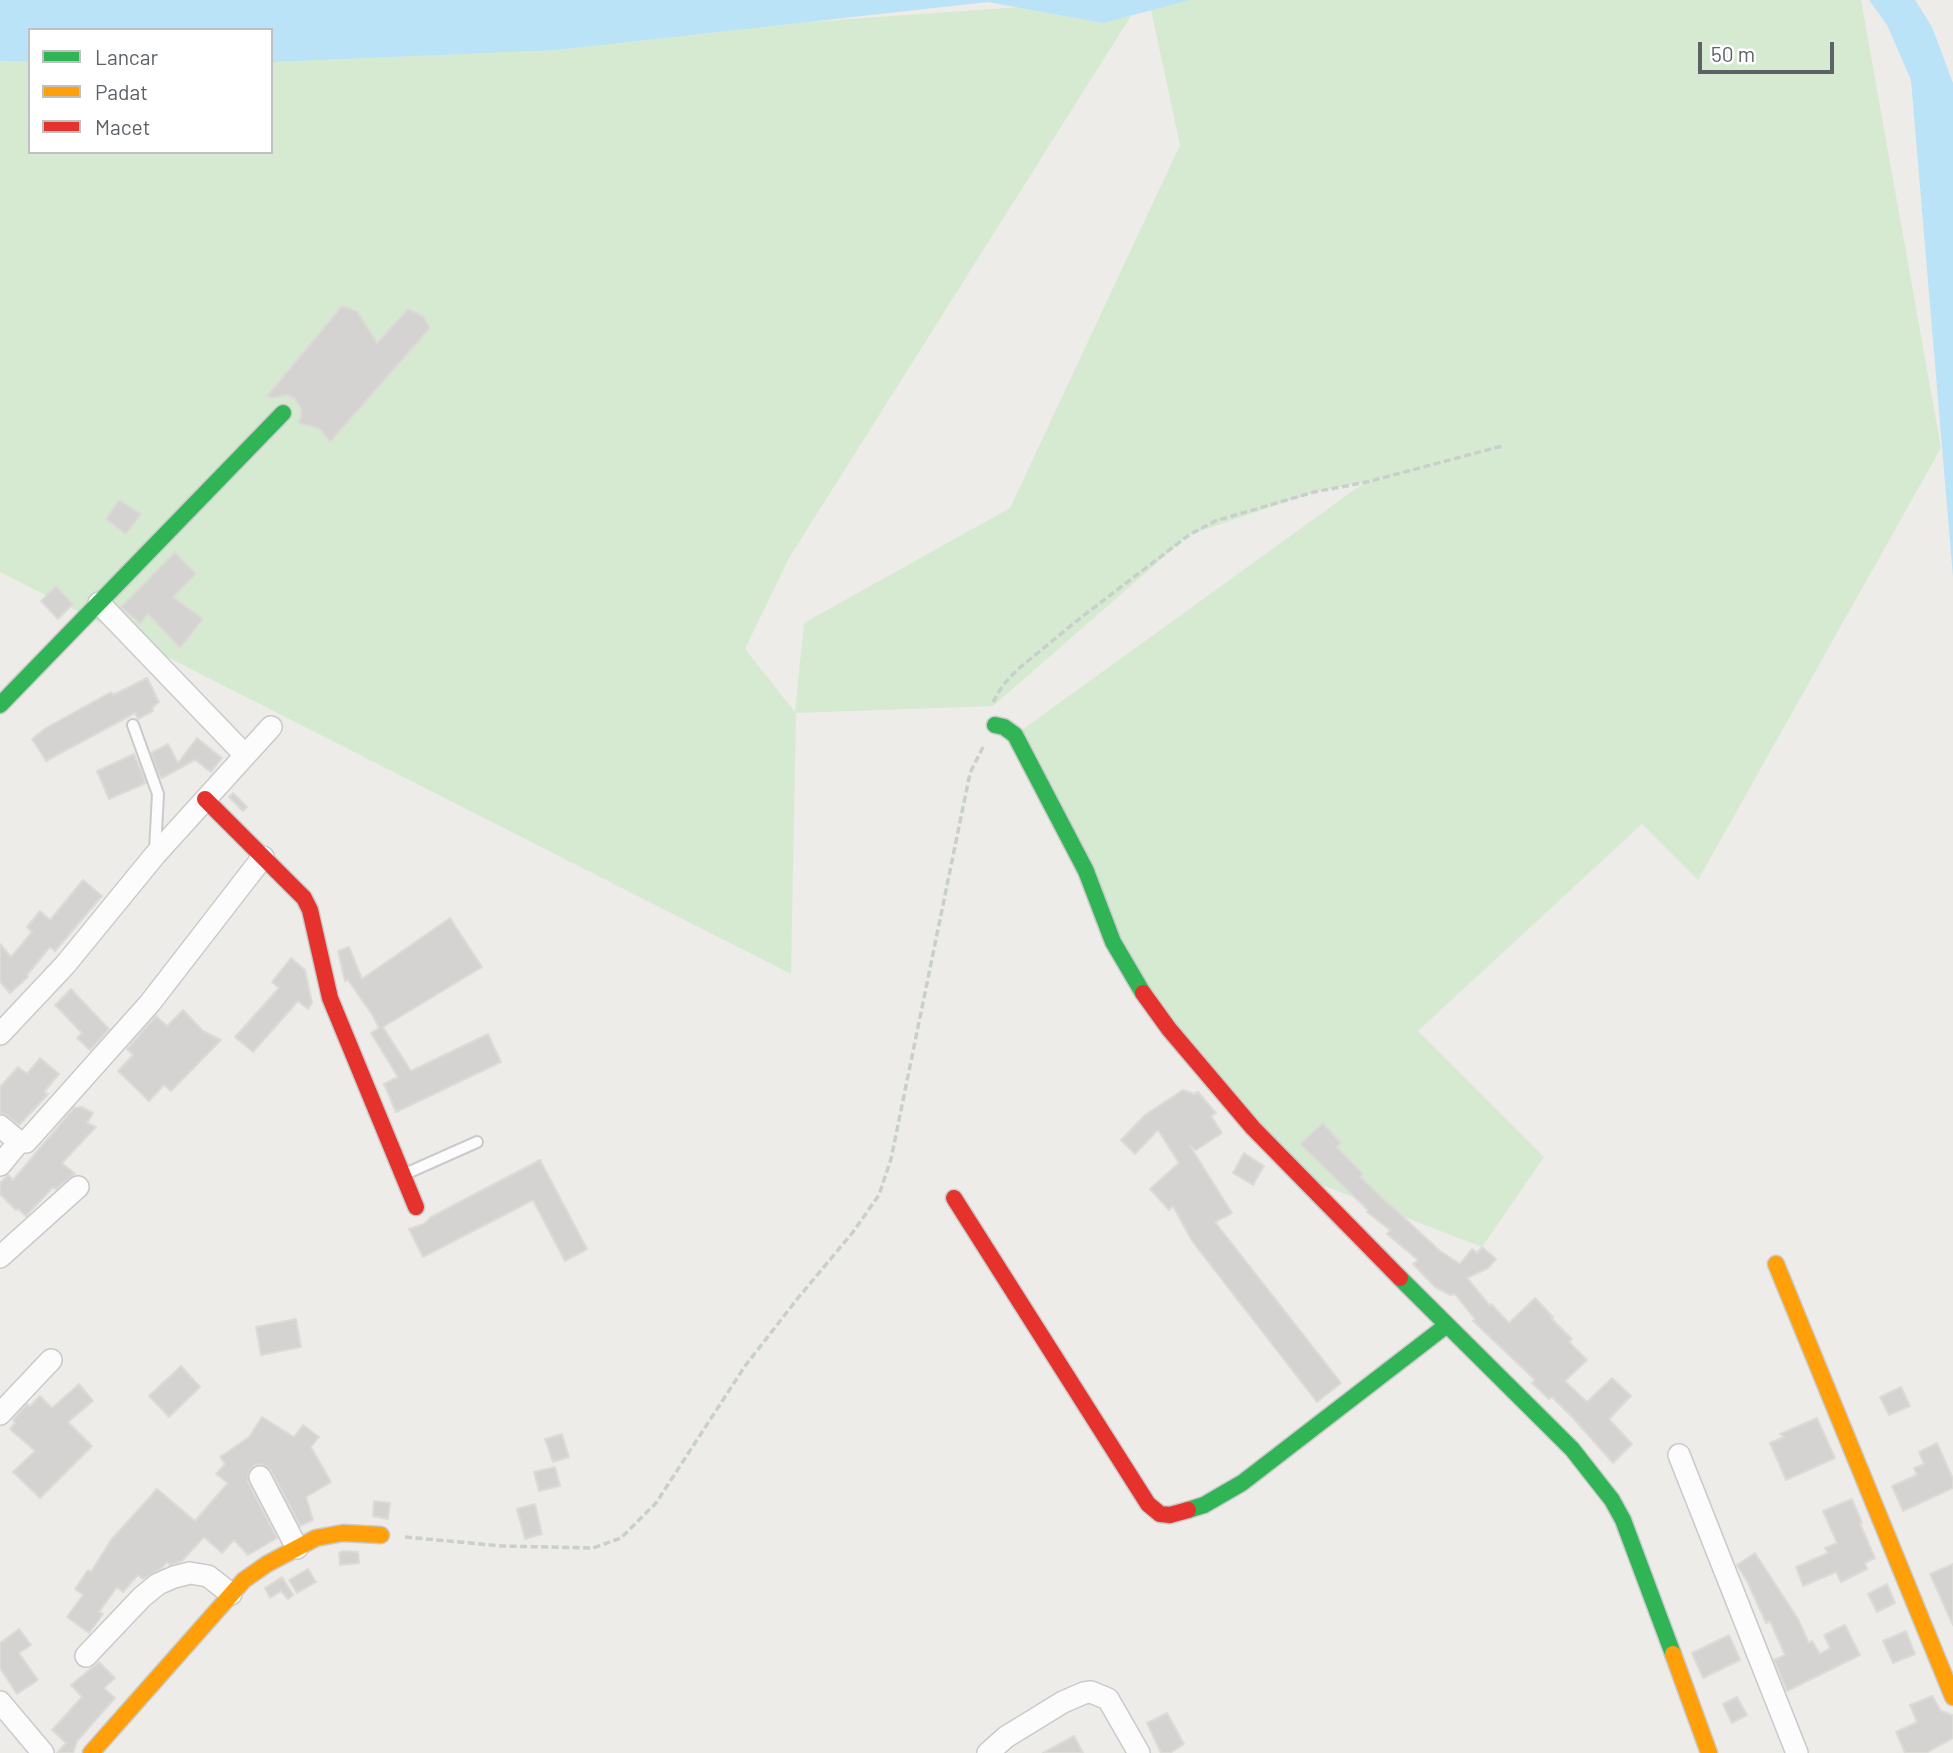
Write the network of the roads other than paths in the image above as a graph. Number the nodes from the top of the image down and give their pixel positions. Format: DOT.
graph roads {
  1 [pos="283,412"];
  2 [pos="99,603"];
  3 [pos="0,705"];
  4 [pos="133,724"];
  5 [pos="995,725"];
  6 [pos="271,727"];
  7 [pos="245,755"];
  8 [pos="205,799"];
  9 [pos="155,855"];
  10 [pos="263,857"];
  11 [pos="1,1030"];
  12 [pos="0,1126"];
  13 [pos="19,1142"];
  14 [pos="477,1142"];
  15 [pos="0,1165"];
  16 [pos="403,1176"];
  17 [pos="78,1187"];
  18 [pos="954,1198"];
  19 [pos="416,1207"];
  20 [pos="0,1257"];
  21 [pos="1776,1264"];
  22 [pos="1447,1325"];
  23 [pos="51,1360"];
  24 [pos="0,1415"];
  25 [pos="1679,1455"];
  26 [pos="260,1477"];
  27 [pos="381,1535"];
  28 [pos="297,1548"];
  29 [pos="231,1594"];
  30 [pos="86,1656"];
  31 [pos="1953,1697"];
  32 [pos="0,1702"];
  33 [pos="43,1753"];
  34 [pos="91,1753"];
  35 [pos="988,1753"];
  36 [pos="1139,1753"];
  37 [pos="1709,1753"];
  38 [pos="1797,1753"];
  1 -- 2 [label="street"];
  2 -- 3 [label="street"];
  2 -- 7 [label="street"];
  4 -- 9 [label="lane"];
  5 -- 22 [label="street"];
  6 -- 7 [label="street"];
  7 -- 8 [label="street"];
  8 -- 9 [label="street"];
  8 -- 10 [label="street"];
  9 -- 11 [label="street"];
  10 -- 13 [label="street"];
  10 -- 16 [label="street"];
  12 -- 13 [label="street"];
  13 -- 15 [label="street"];
  14 -- 16 [label="lane"];
  16 -- 19 [label="street"];
  17 -- 20 [label="street"];
  18 -- 22 [label="street"];
  21 -- 31 [label="street"];
  22 -- 37 [label="street"];
  23 -- 24 [label="street"];
  25 -- 38 [label="street"];
  26 -- 28 [label="street"];
  27 -- 28 [label="street"];
  28 -- 29 [label="street"];
  29 -- 30 [label="street"];
  29 -- 34 [label="street"];
  32 -- 33 [label="street"];
  35 -- 36 [label="street"];
}
